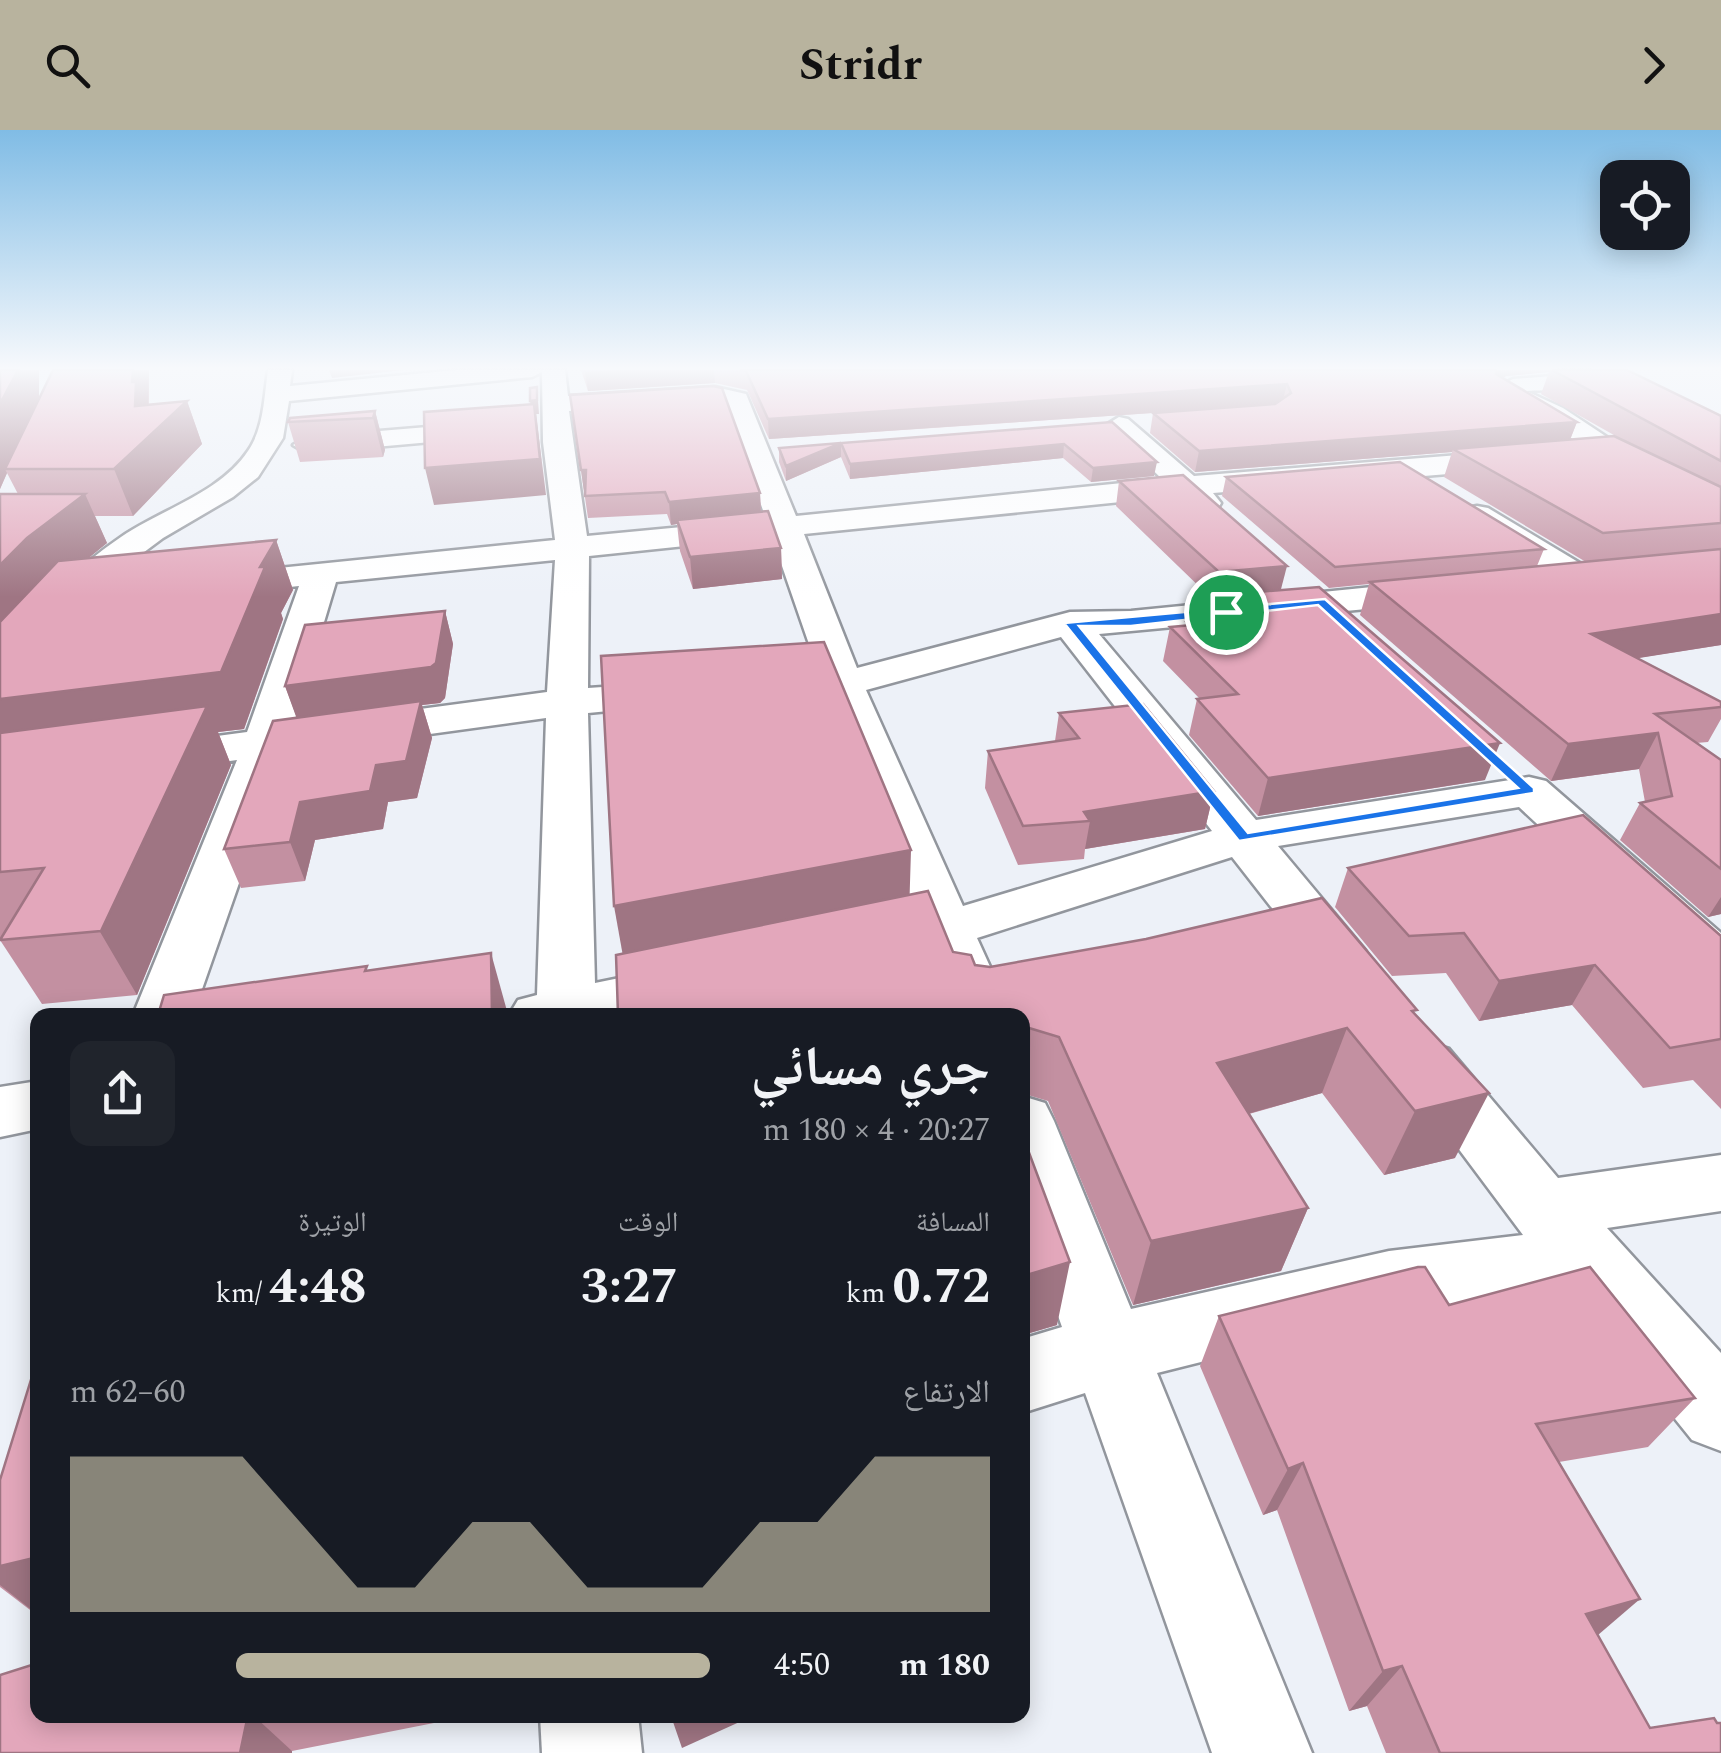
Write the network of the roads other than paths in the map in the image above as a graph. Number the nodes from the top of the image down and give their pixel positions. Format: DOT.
graph roads {
  1 [pos="281,446"];
  2 [pos="551,446"];
  3 [pos="763,446"];
  4 [pos="1136,446"];
  5 [pos="1601,446"];
  6 [pos="264,448"];
  7 [pos="1609,451"];
  8 [pos="1402,469"];
  9 [pos="1187,486"];
  10 [pos="1713,504"];
  11 [pos="1232,525"];
  12 [pos="785,526"];
  13 [pos="96,530"];
  14 [pos="152,530"];
  15 [pos="572,546"];
  16 [pos="320,572"];
  17 [pos="184,587"];
  18 [pos="1306,589"];
  19 [pos="125,593"];
  20 [pos="67,599"];
  21 [pos="1070,623"];
  22 [pos="1362,640"];
  23 [pos="0,680"];
  24 [pos="843,684"];
  25 [pos="567,702"];
  26 [pos="265,744"];
  27 [pos="0,779"];
  28 [pos="1244,838"];
  29 [pos="948,928"];
  30 [pos="814,956"];
  31 [pos="1721,963"];
  32 [pos="738,973"];
  33 [pos="166,1008"];
  34 [pos="557,1008"];
  35 [pos="580,1008"];
  36 [pos="979,1008"];
  37 [pos="30,1106"];
  38 [pos="0,1112"];
  39 [pos="1030,1142"];
  40 [pos="1721,1184"];
  41 [pos="1566,1234"];
  42 [pos="1110,1349"];
  43 [pos="1030,1374"];
  44 [pos="1721,1412"];
  45 [pos="590,1723"];
  46 [pos="592,1753"];
  47 [pos="1262,1753"];
  1 -- 6 [label="street"];
  2 -- 15 [label="street"];
  3 -- 12 [label="street"];
  4 -- 9 [label="street"];
  5 -- 7 [label="street"];
  6 -- 14 [label="street"];
  7 -- 8 [label="street"];
  7 -- 10 [label="street"];
  8 -- 9 [label="street"];
  8 -- 18 [label="street"];
  9 -- 11 [label="street"];
  9 -- 12 [label="street"];
  12 -- 15 [label="street"];
  12 -- 24 [label="street"];
  13 -- 14 [label="street"];
  14 -- 20 [label="street"];
  15 -- 16 [label="street"];
  15 -- 25 [label="street"];
  16 -- 17 [label="street"];
  16 -- 26 [label="street"];
  18 -- 21 [label="street"];
  18 -- 22 [label="street"];
  19 -- 20 [label="street"];
  20 -- 23 [label="street"];
  21 -- 24 [label="street"];
  21 -- 28 [label="street"];
  24 -- 25 [label="street"];
  24 -- 29 [label="street"];
  25 -- 26 [label="street"];
  25 -- 34 [label="street"];
  26 -- 27 [label="street"];
  26 -- 33 [label="street"];
  28 -- 29 [label="street"];
  28 -- 31 [label="street"];
  28 -- 41 [label="street"];
  29 -- 30 [label="street"];
  29 -- 36 [label="street"];
  32 -- 35 [label="street"];
  37 -- 38 [label="street"];
  39 -- 42 [label="street"];
  40 -- 41 [label="street"];
  41 -- 42 [label="street"];
  41 -- 44 [label="street"];
  42 -- 43 [label="street"];
  42 -- 47 [label="street"];
  45 -- 46 [label="street"];
}
